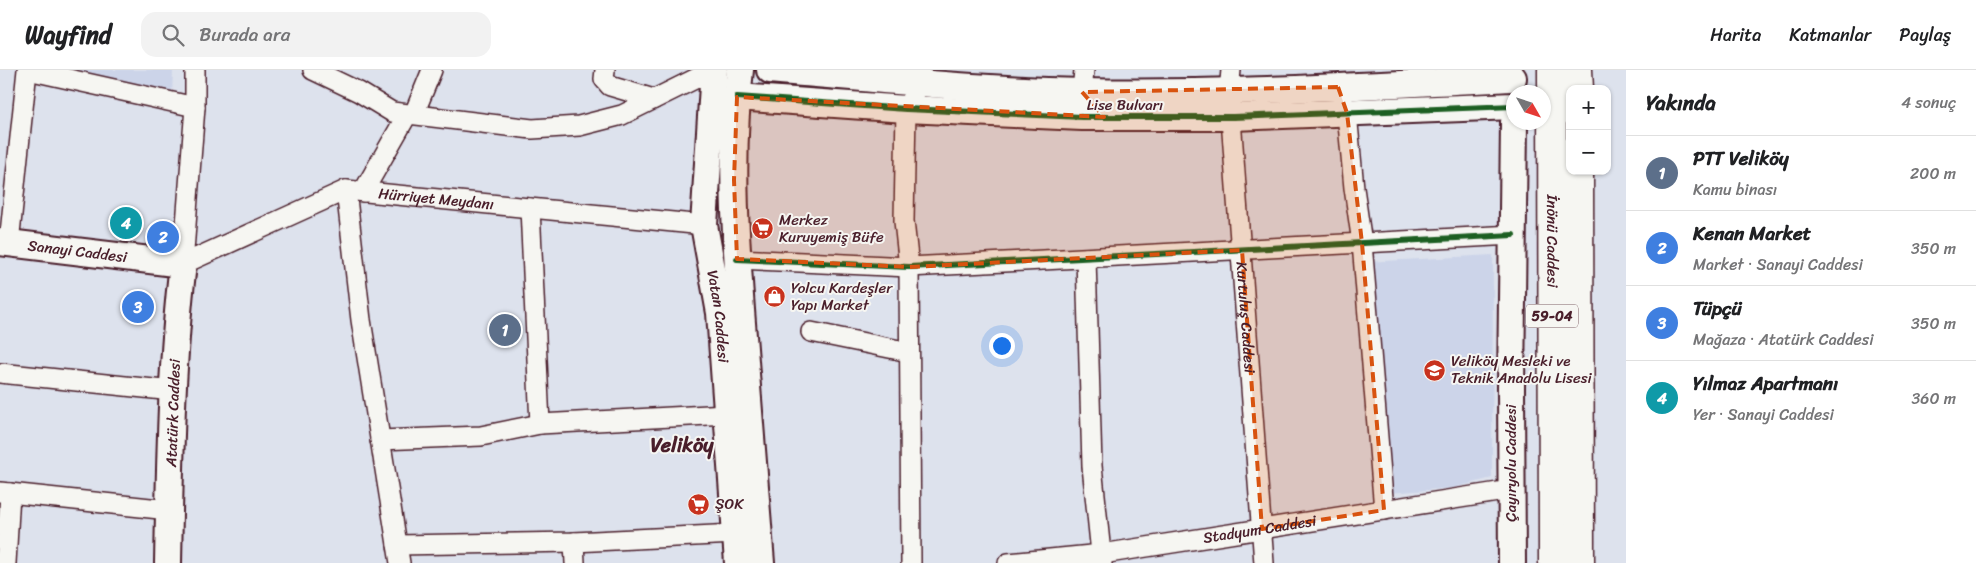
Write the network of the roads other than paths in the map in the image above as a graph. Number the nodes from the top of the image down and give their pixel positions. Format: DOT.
graph roads {
  1 [pos="27,70"];
  2 [pos="196,70"];
  3 [pos="313,70"];
  4 [pos="432,70"];
  5 [pos="605,70"];
  6 [pos="713,70"];
  7 [pos="740,70"];
  8 [pos="770,70"];
  9 [pos="1552,70"];
  10 [pos="1578,70"];
  11 [pos="1449,76"];
  12 [pos="920,77"];
  13 [pos="1513,80"];
  14 [pos="1230,81"];
  15 [pos="1578,85"];
  16 [pos="1338,87"];
  17 [pos="737,97"];
  18 [pos="654,99"];
  19 [pos="1088,99"];
  20 [pos="1506,106"];
  21 [pos="195,107"];
  22 [pos="906,109"];
  23 [pos="1347,113"];
  24 [pos="410,114"];
  25 [pos="1233,118"];
  26 [pos="1514,130"];
  27 [pos="1579,175"];
  28 [pos="354,191"];
  29 [pos="530,208"];
  30 [pos="704,225"];
  31 [pos="1513,235"];
  32 [pos="5,243"];
  33 [pos="1362,243"];
  34 [pos="1242,250"];
  35 [pos="1086,258"];
  36 [pos="737,259"];
  37 [pos="183,264"];
  38 [pos="909,267"];
  39 [pos="811,332"];
  40 [pos="910,352"];
  41 [pos="0,373"];
  42 [pos="173,391"];
  43 [pos="727,414"];
  44 [pos="540,424"];
  45 [pos="380,440"];
  46 [pos="1511,490"];
  47 [pos="5,492"];
  48 [pos="169,510"];
  49 [pos="1384,510"];
  50 [pos="1262,529"];
  51 [pos="735,534"];
  52 [pos="574,542"];
  53 [pos="398,554"];
  54 [pos="1102,558"];
  55 [pos="6,563"];
  56 [pos="168,563"];
  57 [pos="575,563"];
  58 [pos="738,563"];
  59 [pos="761,563"];
  60 [pos="911,563"];
  61 [pos="1008,563"];
  62 [pos="1264,563"];
  63 [pos="1512,563"];
  64 [pos="1553,563"];
  65 [pos="1580,563"];
  1 -- 21 [label="street"];
  1 -- 32 [label="street"];
  2 -- 21 [label="street"];
  3 -- 24 [label="street"];
  4 -- 24 [label="street"];
  5 -- 18 [label="street"];
  6 -- 18 [label="street"];
  6 -- 30 [label="street, Vatan Caddesi"];
  7 -- 17 [label="street, Vatan Caddesi"];
  8 -- 12 [label="street, Lise Bulvarı"];
  9 -- 64 [label="main road, İnönü Caddesi / 59-04"];
  10 -- 15 [label="main road"];
  11 -- 13 [label="street, Lise Bulvarı"];
  11 -- 16 [label="street, Lise Bulvarı"];
  12 -- 19 [label="street, Lise Bulvarı"];
  12 -- 22 [label="street"];
  14 -- 16 [label="street, Lise Bulvarı"];
  14 -- 19 [label="street, Lise Bulvarı"];
  14 -- 25 [label="street, Kurtuluş Caddesi"];
  16 -- 23 [label="street"];
  17 -- 22 [label="street, Lise Bulvarı"];
  17 -- 36 [label="street, Vatan Caddesi"];
  18 -- 24 [label="street"];
  19 -- 22 [label="street, Lise Bulvarı"];
  19 -- 25 [label="street, Lise Bulvarı"];
  20 -- 23 [label="street, Lise Bulvarı"];
  21 -- 37 [label="street"];
  22 -- 38 [label="street"];
  23 -- 25 [label="street, Lise Bulvarı"];
  23 -- 33 [label="street"];
  24 -- 28 [label="street"];
  25 -- 34 [label="street, Kurtuluş Caddesi"];
  26 -- 31 [label="street, Çayıryolu Caddesi"];
  27 -- 65 [label="main road, 59-04"];
  28 -- 29 [label="street, Hürriyet Meydanı"];
  28 -- 37 [label="street, Hürriyet Meydanı"];
  28 -- 45 [label="street"];
  29 -- 30 [label="street, Hürriyet Meydanı"];
  29 -- 44 [label="street"];
  30 -- 43 [label="street, Vatan Caddesi"];
  31 -- 33 [label="street"];
  31 -- 46 [label="street, Çayıryolu Caddesi"];
  32 -- 37 [label="street, Sanayi Caddesi"];
  33 -- 34 [label="street"];
  33 -- 49 [label="street"];
  34 -- 35 [label="street"];
  34 -- 50 [label="street, Kurtuluş Caddesi"];
  35 -- 38 [label="street"];
  35 -- 54 [label="street"];
  36 -- 38 [label="street"];
  36 -- 59 [label="street, Vatan Caddesi"];
  37 -- 42 [label="street, Atatürk Caddesi"];
  38 -- 40 [label="street"];
  39 -- 40 [label="street"];
  40 -- 60 [label="street"];
  41 -- 42 [label="street"];
  42 -- 48 [label="street, Atatürk Caddesi"];
  43 -- 44 [label="street"];
  43 -- 51 [label="street, Vatan Caddesi"];
  44 -- 45 [label="street"];
  45 -- 53 [label="street"];
  46 -- 49 [label="street, Stadyum Caddesi"];
  46 -- 63 [label="street, Çayıryolu Caddesi"];
  47 -- 48 [label="street"];
  47 -- 55 [label="street"];
  48 -- 56 [label="street, Atatürk Caddesi"];
  49 -- 50 [label="street, Stadyum Caddesi"];
  50 -- 54 [label="street, Stadyum Caddesi"];
  50 -- 62 [label="street, Kurtuluş Caddesi"];
  51 -- 52 [label="street"];
  51 -- 58 [label="street, Vatan Caddesi"];
  52 -- 53 [label="street"];
  52 -- 57 [label="street"];
  54 -- 61 [label="street, Stadyum Caddesi"];
}
